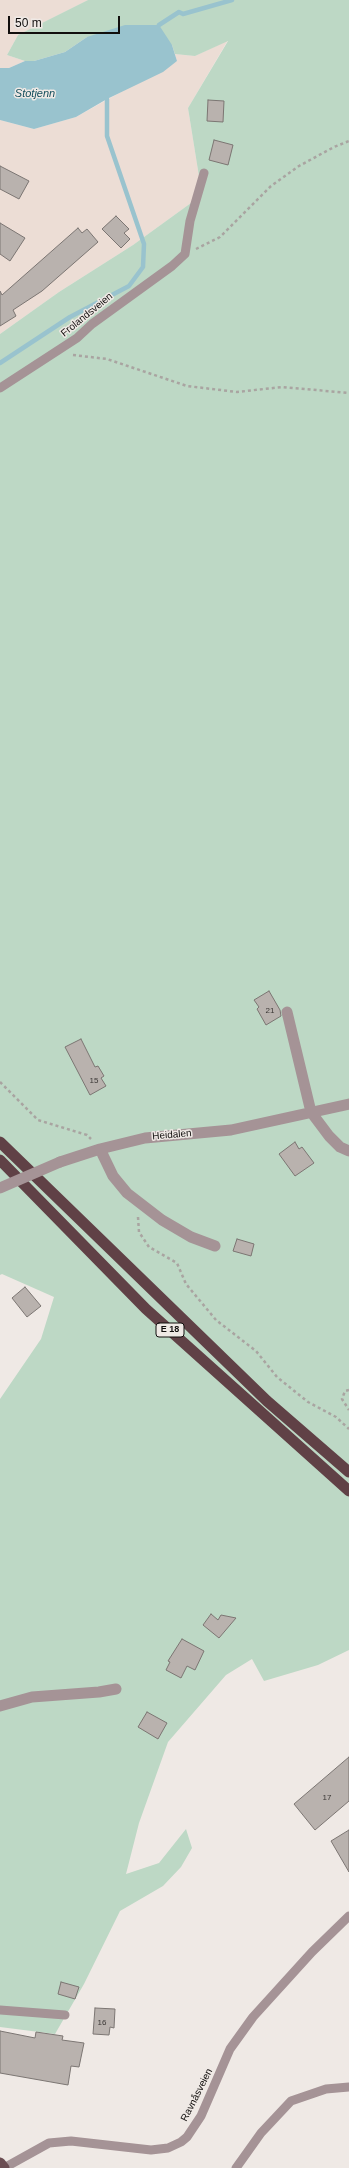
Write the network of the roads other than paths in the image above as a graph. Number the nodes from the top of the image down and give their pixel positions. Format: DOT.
graph roads {
  1 [pos="204,173"];
  2 [pos="0,388"];
  3 [pos="287,1012"];
  4 [pos="349,1104"];
  5 [pos="311,1112"];
  6 [pos="0,1142"];
  7 [pos="100,1149"];
  8 [pos="349,1151"];
  9 [pos="0,1160"];
  10 [pos="0,1188"];
  11 [pos="216,1246"];
  12 [pos="349,1472"];
  13 [pos="349,1491"];
  14 [pos="116,1689"];
  15 [pos="0,1706"];
  16 [pos="349,1916"];
  17 [pos="0,2010"];
  18 [pos="66,2015"];
  19 [pos="349,2088"];
  20 [pos="0,2163"];
  21 [pos="4,2168"];
  22 [pos="236,2168"];
  1 -- 2 [label="lane, Frolandsveien"];
  3 -- 5 [label="street"];
  4 -- 5 [label="street, Heidalen"];
  5 -- 7 [label="street, Heidalen"];
  5 -- 8 [label="street"];
  6 -- 12 [label="highway, E 18"];
  7 -- 10 [label="street, Heidalen, bridge"];
  7 -- 11 [label="street"];
  9 -- 13 [label="highway, E 18"];
  14 -- 15 [label="street"];
  16 -- 21 [label="lane, Ravnåsveien"];
  17 -- 18 [label="lane"];
  19 -- 22 [label="lane"];
  20 -- 21 [label="main road"];
}
